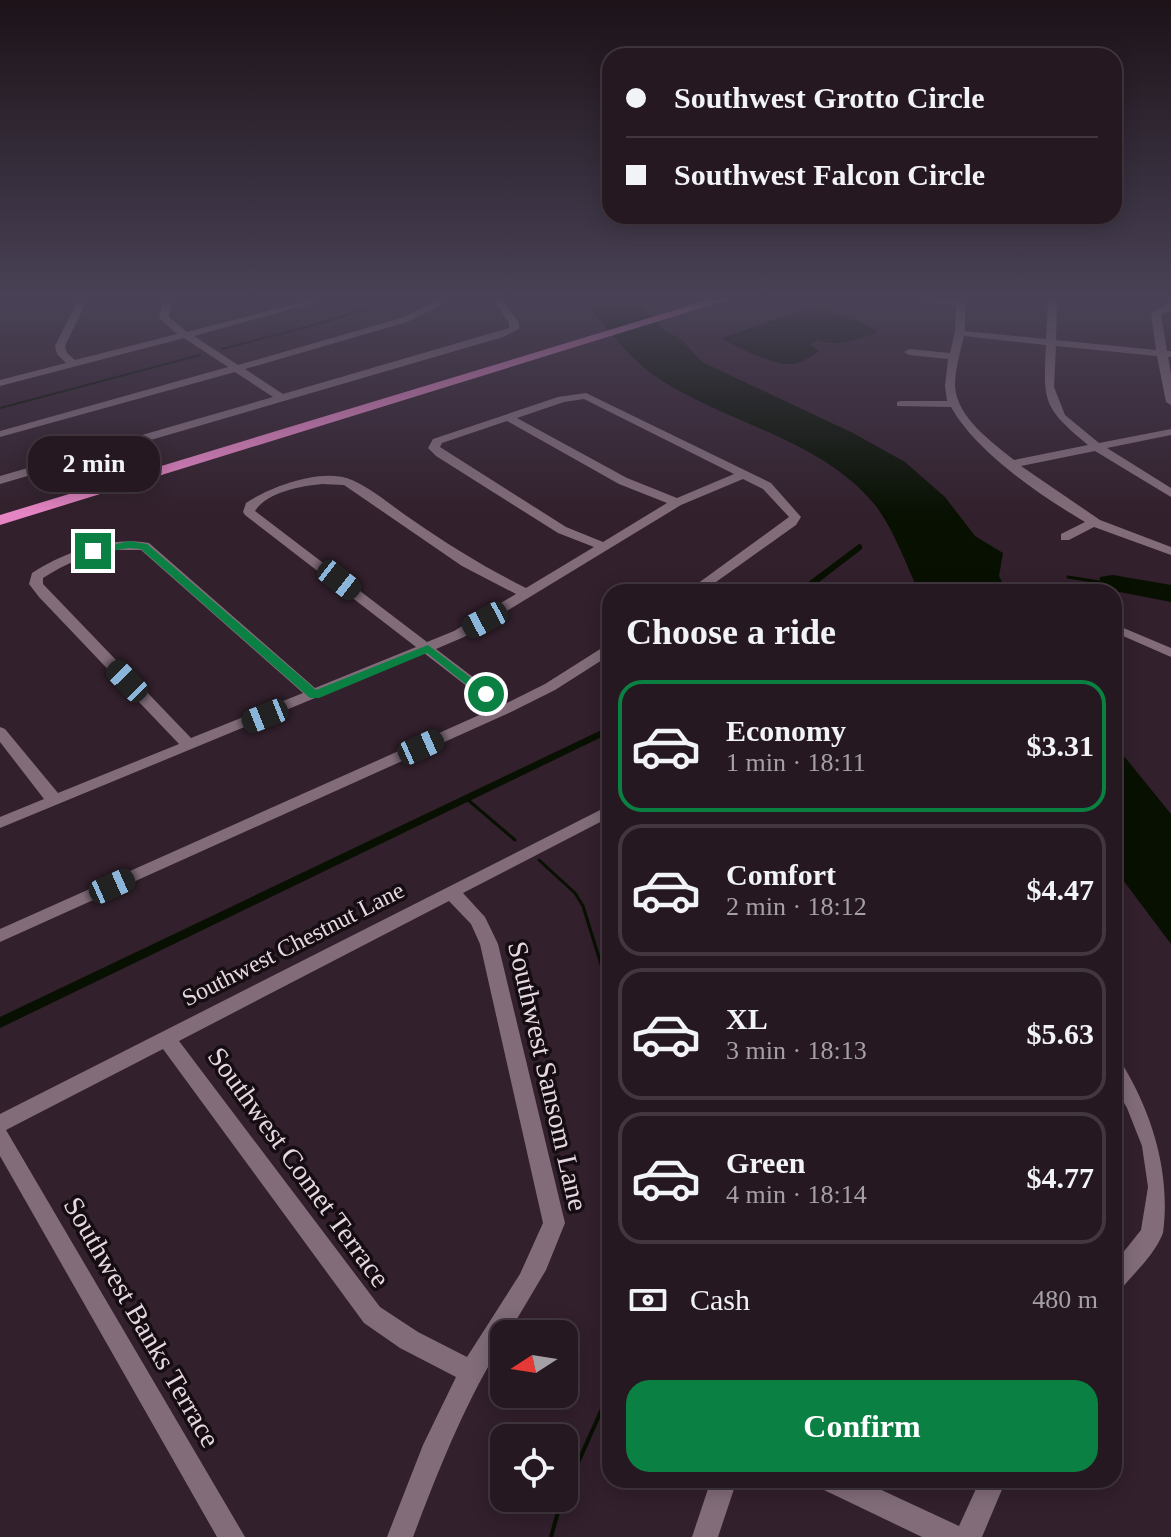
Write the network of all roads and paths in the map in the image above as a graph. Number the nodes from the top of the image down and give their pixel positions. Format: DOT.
graph roads {
  1 [pos="43,372"];
  2 [pos="228,372"];
  3 [pos="242,372"];
  4 [pos="375,372"];
  5 [pos="470,372"];
  6 [pos="476,372"];
  7 [pos="952,372"];
  8 [pos="1049,372"];
  9 [pos="1168,372"];
  10 [pos="0,383"];
  11 [pos="283,399"];
  12 [pos="1171,402"];
  13 [pos="901,404"];
  14 [pos="953,404"];
  15 [pos="508,417"];
  16 [pos="1171,432"];
  17 [pos="0,434"];
  18 [pos="1097,447"];
  19 [pos="1011,464"];
  20 [pos="746,474"];
  21 [pos="0,480"];
  22 [pos="1171,493"];
  23 [pos="677,502"];
  24 [pos="0,511"];
  25 [pos="0,520"];
  26 [pos="1094,522"];
  27 [pos="1065,537"];
  28 [pos="605,547"];
  29 [pos="1171,551"];
  30 [pos="705,584"];
  31 [pos="527,594"];
  32 [pos="1122,631"];
  33 [pos="428,648"];
  34 [pos="1171,653"];
  35 [pos="602,654"];
  36 [pos="314,695"];
  37 [pos="506,709"];
  38 [pos="0,732"];
  39 [pos="190,746"];
  40 [pos="55,801"];
  41 [pos="602,818"];
  42 [pos="0,823"];
  43 [pos="451,892"];
  44 [pos="0,936"];
  45 [pos="167,1039"];
  46 [pos="1122,1081"];
  47 [pos="0,1124"];
  48 [pos="0,1137"];
  49 [pos="1122,1271"];
  50 [pos="471,1372"];
  51 [pos="721,1488"];
  52 [pos="848,1488"];
  53 [pos="989,1488"];
  54 [pos="232,1537"];
  55 [pos="400,1537"];
  56 [pos="705,1537"];
  57 [pos="952,1537"];
  58 [pos="968,1537"];
  1 -- 10 [label="street"];
  2 -- 17 [label="street"];
  3 -- 11 [label="street"];
  4 -- 11 [label="street"];
  5 -- 24 [label="highway"];
  6 -- 25 [label="highway"];
  7 -- 14 [label="street"];
  8 -- 18 [label="street"];
  9 -- 12 [label="street"];
  11 -- 21 [label="street"];
  13 -- 14 [label="street"];
  14 -- 19 [label="street"];
  15 -- 20 [label="street"];
  15 -- 23 [label="street"];
  15 -- 28 [label="street"];
  16 -- 18 [label="street"];
  18 -- 19 [label="street"];
  18 -- 22 [label="street"];
  19 -- 26 [label="street"];
  20 -- 23 [label="street"];
  20 -- 30 [label="street"];
  23 -- 28 [label="street"];
  26 -- 27 [label="street"];
  26 -- 29 [label="street"];
  28 -- 31 [label="street"];
  31 -- 33 [label="street"];
  31 -- 33 [label="street"];
  32 -- 34 [label="street"];
  33 -- 36 [label="street"];
  33 -- 37 [label="street"];
  35 -- 37 [label="street"];
  36 -- 39 [label="street"];
  36 -- 39 [label="street"];
  37 -- 44 [label="street"];
  38 -- 40 [label="street"];
  39 -- 40 [label="street"];
  40 -- 42 [label="street"];
  41 -- 43 [label="street, Southwest Chestnut Lane"];
  43 -- 45 [label="street, Southwest Chestnut Lane"];
  43 -- 50 [label="street, Southwest Sansom Lane"];
  45 -- 47 [label="street, Southwest Chestnut Lane"];
  45 -- 50 [label="street, Southwest Comet Terrace"];
  46 -- 49 [label="street"];
  48 -- 54 [label="street, Southwest Banks Terrace"];
  50 -- 55 [label="street, Southwest Sansom Lane"];
  51 -- 56 [label="street"];
  52 -- 57 [label="street"];
  53 -- 58 [label="street"];
}
